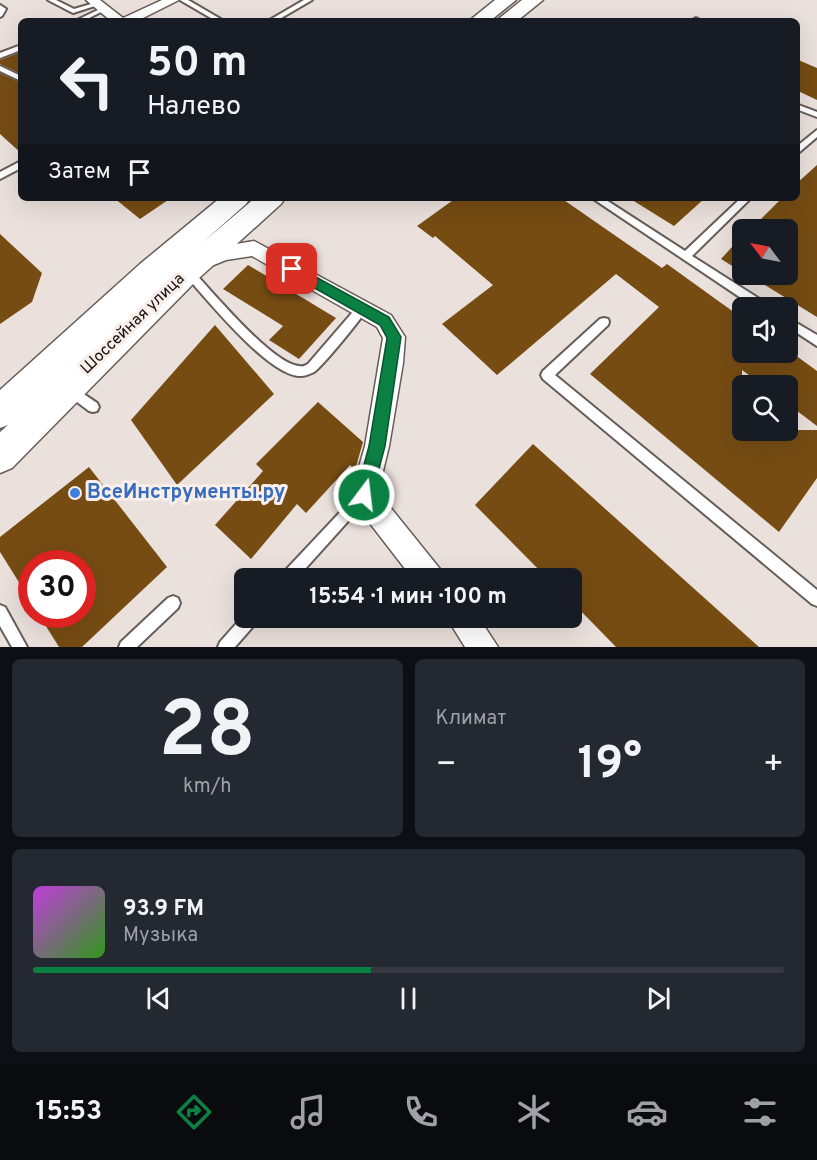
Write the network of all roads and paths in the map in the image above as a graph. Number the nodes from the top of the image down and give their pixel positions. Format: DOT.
graph roads {
  1 [pos="51,0"];
  2 [pos="173,0"];
  3 [pos="183,0"];
  4 [pos="206,0"];
  5 [pos="309,0"];
  6 [pos="507,0"];
  7 [pos="534,0"];
  8 [pos="98,5"];
  9 [pos="194,6"];
  10 [pos="0,7"];
  11 [pos="0,15"];
  12 [pos="82,18"];
  13 [pos="115,18"];
  14 [pos="133,18"];
  15 [pos="216,18"];
  16 [pos="276,18"];
  17 [pos="482,18"];
  18 [pos="510,18"];
  19 [pos="18,48"];
  20 [pos="0,56"];
  21 [pos="0,68"];
  22 [pos="18,77"];
  23 [pos="800,107"];
  24 [pos="817,115"];
  25 [pos="817,133"];
  26 [pos="800,148"];
  27 [pos="18,166"];
  28 [pos="0,176"];
  29 [pos="256,201"];
  30 [pos="257,201"];
  31 [pos="258,201"];
  32 [pos="601,201"];
  33 [pos="744,201"];
  34 [pos="254,248"];
  35 [pos="686,256"];
  36 [pos="191,268"];
  37 [pos="748,297"];
  38 [pos="362,309"];
  39 [pos="604,322"];
  40 [pos="798,329"];
  41 [pos="817,341"];
  42 [pos="67,388"];
  43 [pos="93,407"];
  44 [pos="0,412"];
  45 [pos="0,456"];
  46 [pos="364,495"];
  47 [pos="297,568"];
  48 [pos="421,568"];
  49 [pos="817,599"];
  50 [pos="173,603"];
  51 [pos="0,612"];
  52 [pos="243,628"];
  53 [pos="468,628"];
  54 [pos="20,647"];
  55 [pos="126,647"];
  56 [pos="225,647"];
  57 [pos="483,647"];
  1 -- 8 [label="lane"];
  2 -- 14 [label="street"];
  3 -- 9 [label="lane"];
  4 -- 9 [label="lane"];
  5 -- 16 [label="lane"];
  6 -- 17 [label="main road"];
  7 -- 18 [label="main road"];
  8 -- 12 [label="lane"];
  8 -- 13 [label="street"];
  9 -- 15 [label="lane"];
  10 -- 11 [label="lane"];
  19 -- 20 [label="lane"];
  21 -- 22 [label="lane"];
  23 -- 24 [label="lane"];
  25 -- 26 [label="lane"];
  27 -- 28 [label="lane"];
  29 -- 44 [label="main road, Шоссейная улица"];
  30 -- 36 [label="main road, Шоссейная улица"];
  31 -- 34 [label="street"];
  32 -- 35 [label="lane"];
  33 -- 35 [label="lane"];
  34 -- 36 [label="street"];
  34 -- 38 [label="street"];
  35 -- 37 [label="lane"];
  36 -- 38 [label="lane"];
  36 -- 42 [label="main road, Шоссейная улица"];
  38 -- 46 [label="street"];
  39 -- 49 [label="lane"];
  40 -- 41 [label="lane"];
  42 -- 43 [label="lane"];
  42 -- 45 [label="main road, Шоссейная улица"];
  46 -- 47 [label="lane"];
  46 -- 48 [label="street"];
  50 -- 55 [label="lane"];
  51 -- 54 [label="lane"];
  52 -- 56 [label="lane"];
  53 -- 57 [label="street"];
}
